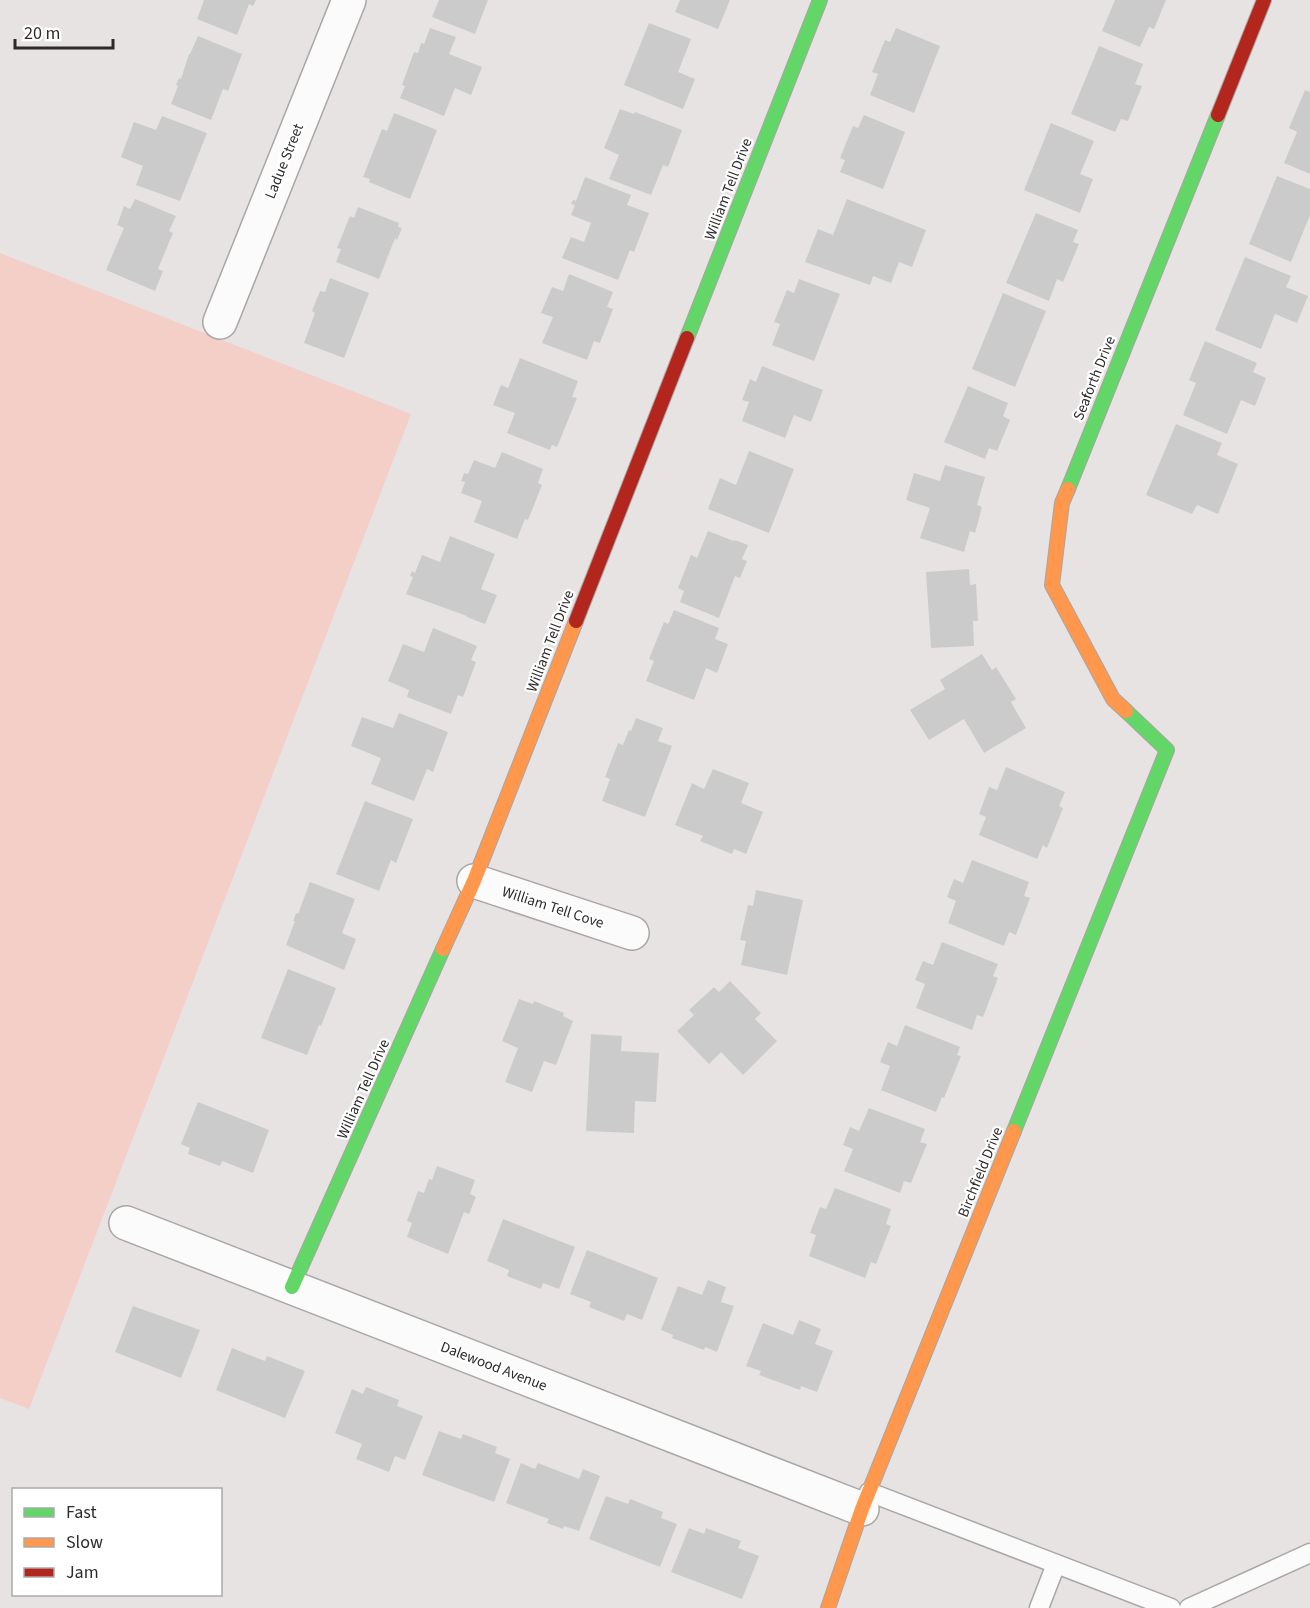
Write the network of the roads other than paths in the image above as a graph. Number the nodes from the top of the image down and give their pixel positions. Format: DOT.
graph roads {
  1 [pos="349,0"];
  2 [pos="820,0"];
  3 [pos="1264,0"];
  4 [pos="220,322"];
  5 [pos="1167,750"];
  6 [pos="474,881"];
  7 [pos="632,933"];
  8 [pos="126,1223"];
  9 [pos="292,1287"];
  10 [pos="866,1501"];
  11 [pos="1310,1553"];
  12 [pos="1056,1564"];
  13 [pos="828,1608"];
  14 [pos="1039,1608"];
  15 [pos="1171,1608"];
  16 [pos="1189,1608"];
  1 -- 4 [label="street, Ladue Street"];
  2 -- 6 [label="street, William Tell Drive"];
  3 -- 5 [label="street, Seaforth Drive"];
  5 -- 10 [label="street, Birchfield Drive"];
  6 -- 7 [label="street, William Tell Cove"];
  6 -- 9 [label="street, William Tell Drive"];
  8 -- 9 [label="street, Dalewood Avenue"];
  9 -- 10 [label="street, Dalewood Avenue"];
  10 -- 12 [label="lane"];
  10 -- 13 [label="street, Birchfield Drive"];
  11 -- 16 [label="lane"];
  12 -- 14 [label="lane"];
  12 -- 15 [label="lane"];
}
